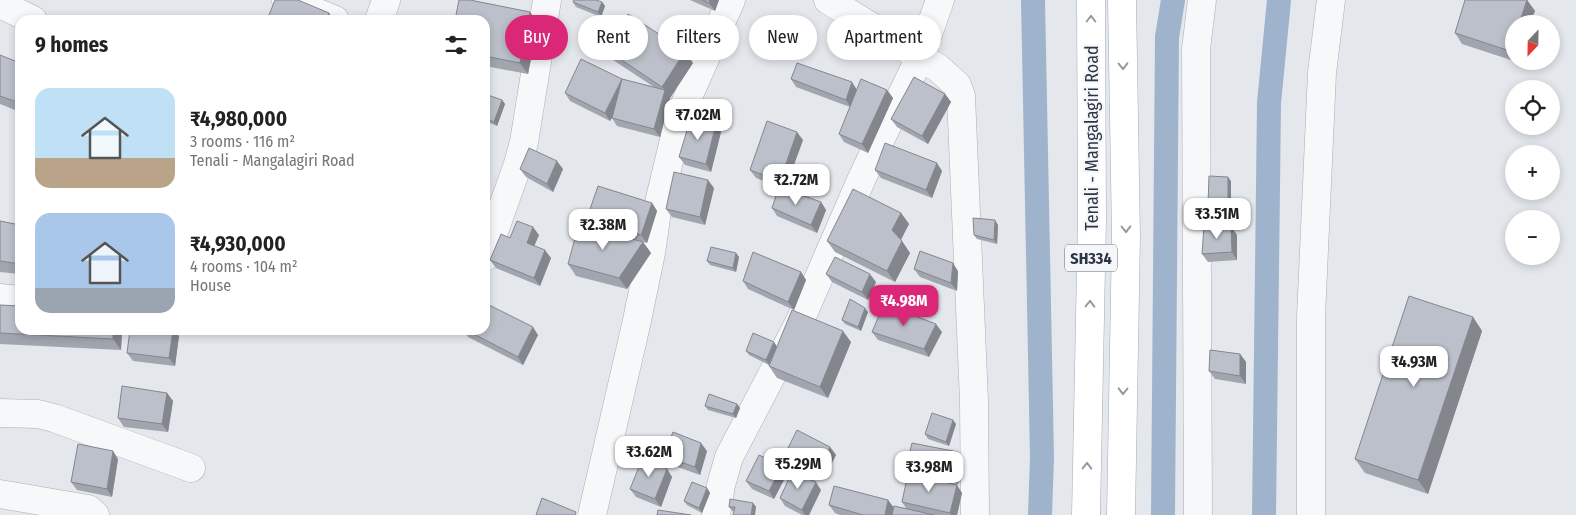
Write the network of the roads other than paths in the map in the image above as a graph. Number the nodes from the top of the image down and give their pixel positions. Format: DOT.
graph roads {
  1 [pos="286,0"];
  2 [pos="547,0"];
  3 [pos="731,0"];
  4 [pos="828,0"];
  5 [pos="940,0"];
  6 [pos="1091,0"];
  7 [pos="1122,0"];
  8 [pos="1202,0"];
  9 [pos="1331,0"];
  10 [pos="0,4"];
  11 [pos="23,15"];
  12 [pos="323,15"];
  13 [pos="852,15"];
  14 [pos="935,15"];
  15 [pos="919,60"];
  16 [pos="924,60"];
  17 [pos="490,243"];
  18 [pos="0,298"];
  19 [pos="15,300"];
  20 [pos="0,413"];
  21 [pos="191,468"];
  22 [pos="0,494"];
  23 [pos="95,515"];
  24 [pos="592,515"];
  25 [pos="716,515"];
  26 [pos="975,515"];
  27 [pos="1086,515"];
  28 [pos="1121,515"];
  29 [pos="1198,515"];
  30 [pos="1311,515"];
  1 -- 12 [label="street"];
  2 -- 17 [label="street"];
  3 -- 24 [label="street"];
  4 -- 13 [label="street"];
  5 -- 14 [label="street"];
  27 -- 6 [label="main road, Tenali - Mangalagiri Road / SH334, one-way"];
  7 -- 28 [label="main road, SH334, one-way"];
  8 -- 29 [label="street"];
  9 -- 30 [label="street"];
  10 -- 11 [label="street"];
  15 -- 25 [label="street"];
  16 -- 26 [label="street"];
  18 -- 19 [label="street"];
  20 -- 21 [label="street"];
  22 -- 23 [label="street"];
}
